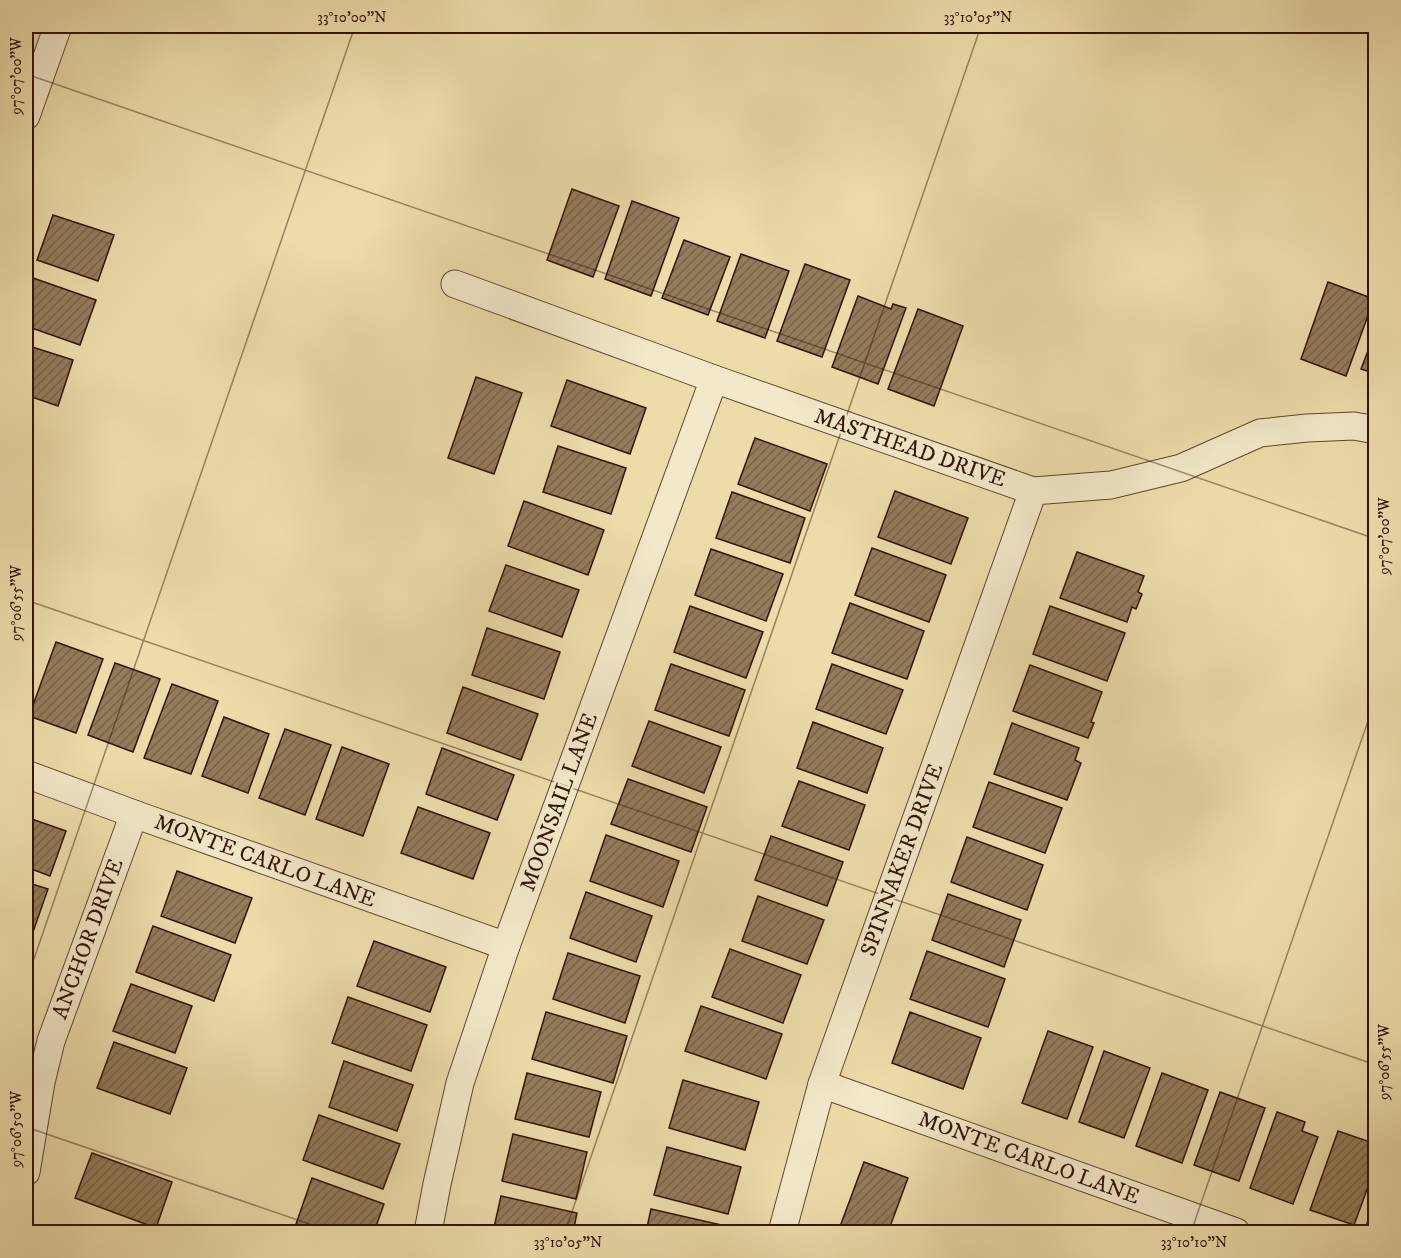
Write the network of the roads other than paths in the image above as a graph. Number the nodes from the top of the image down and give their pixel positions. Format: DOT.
graph roads {
  1 [pos="58,26"];
  2 [pos="26,116"];
  3 [pos="455,284"];
  4 [pos="714,379"];
  5 [pos="1376,430"];
  6 [pos="1033,491"];
  7 [pos="26,774"];
  8 [pos="134,814"];
  9 [pos="506,946"];
  10 [pos="822,1084"];
  11 [pos="26,1172"];
  12 [pos="428,1233"];
  13 [pos="782,1233"];
  14 [pos="1236,1233"];
  1 -- 2 [label="street"];
  3 -- 4 [label="street, MASTHEAD DRIVE"];
  4 -- 6 [label="street, MASTHEAD DRIVE"];
  4 -- 9 [label="street, MOONSAIL LANE"];
  5 -- 6 [label="street, MASTHEAD DRIVE"];
  6 -- 10 [label="street, SPINNAKER DRIVE"];
  7 -- 8 [label="street, MONTE CARLO LANE"];
  8 -- 9 [label="street, MONTE CARLO LANE"];
  8 -- 11 [label="street, ANCHOR DRIVE"];
  9 -- 12 [label="street, MOONSAIL LANE"];
  10 -- 13 [label="street, SPINNAKER DRIVE"];
  10 -- 14 [label="street, MONTE CARLO LANE"];
}
